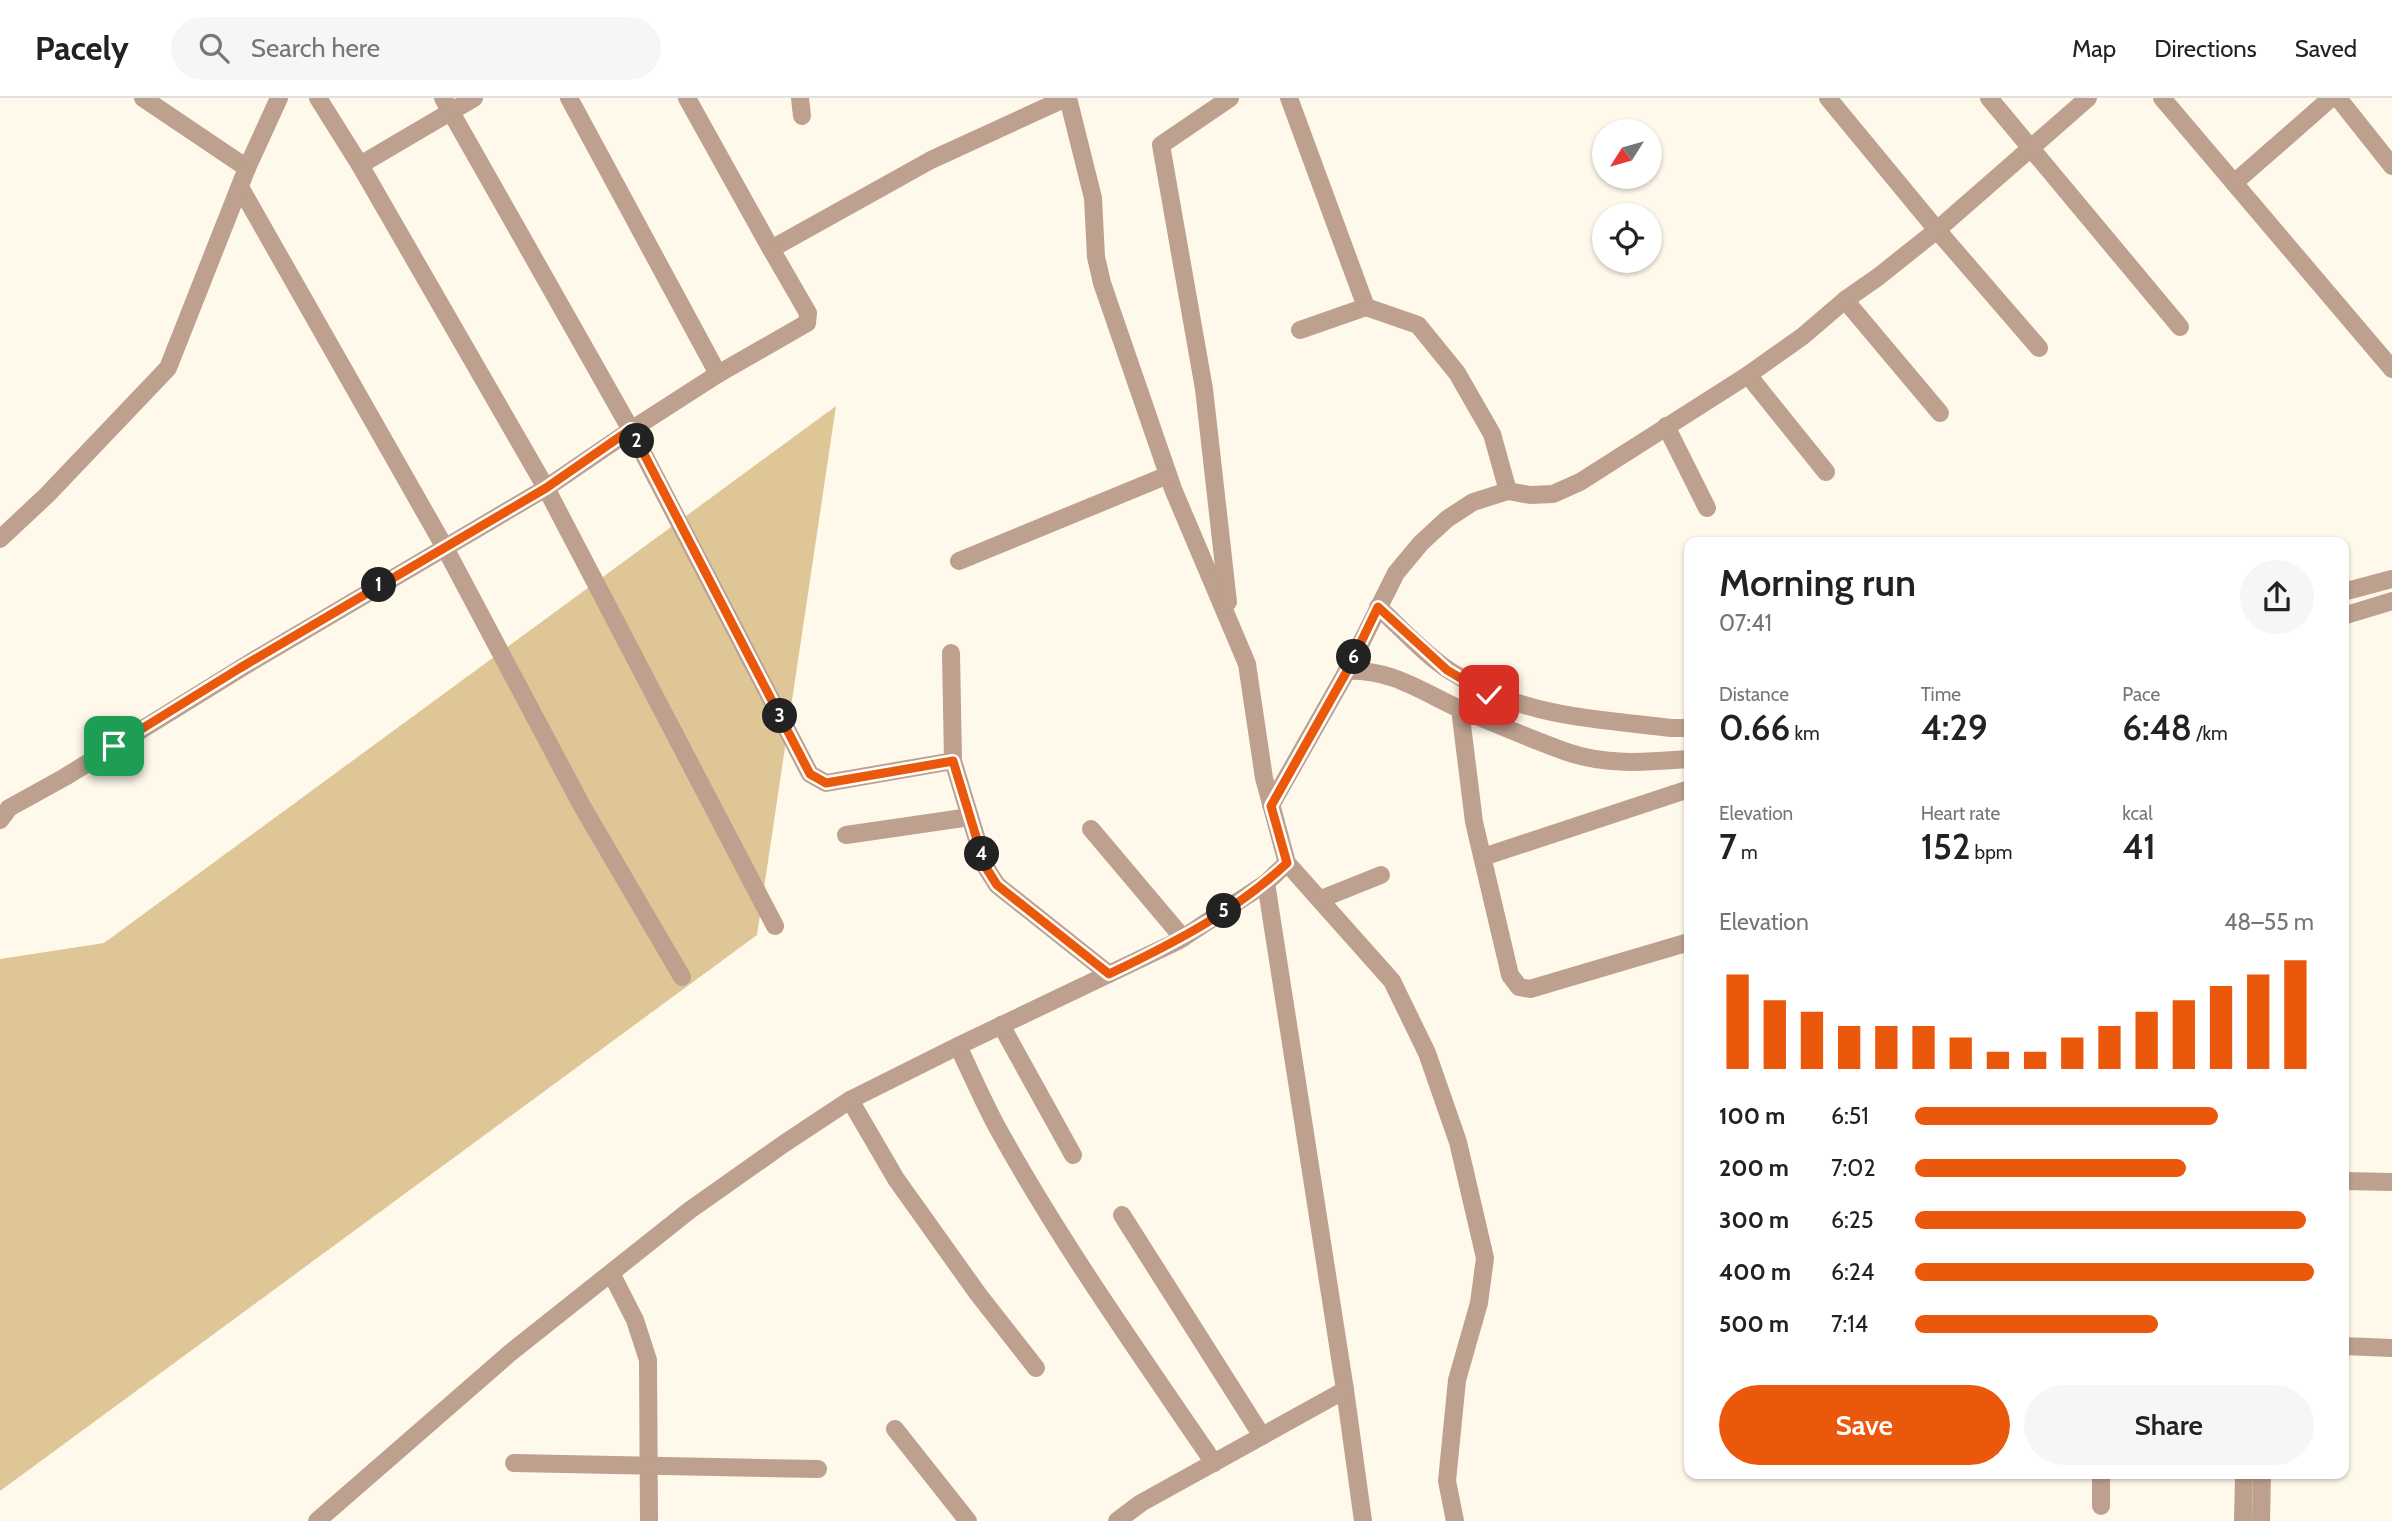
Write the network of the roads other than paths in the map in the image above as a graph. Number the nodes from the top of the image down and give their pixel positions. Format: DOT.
graph roads {
  1 [pos="143,98"];
  2 [pos="279,98"];
  3 [pos="318,98"];
  4 [pos="474,98"];
  5 [pos="569,98"];
  6 [pos="687,98"];
  7 [pos="800,98"];
  8 [pos="1067,98"];
  9 [pos="1230,98"];
  10 [pos="1289,98"];
  11 [pos="1828,98"];
  12 [pos="1989,98"];
  13 [pos="2088,98"];
  14 [pos="2162,98"];
  15 [pos="2331,98"];
  16 [pos="2338,98"];
  17 [pos="447,104"];
  18 [pos="802,116"];
  19 [pos="2030,147"];
  20 [pos="360,164"];
  21 [pos="2392,166"];
  22 [pos="247,168"];
  23 [pos="2234,183"];
  24 [pos="240,187"];
  25 [pos="1937,230"];
  26 [pos="771,248"];
  27 [pos="1845,300"];
  28 [pos="1366,307"];
  29 [pos="2180,327"];
  30 [pos="1300,330"];
  31 [pos="2039,348"];
  32 [pos="2392,369"];
  33 [pos="718,374"];
  34 [pos="1748,374"];
  35 [pos="1940,413"];
  36 [pos="1666,426"];
  37 [pos="631,429"];
  38 [pos="1825,472"];
  39 [pos="1168,475"];
  40 [pos="546,488"];
  41 [pos="1508,491"];
  42 [pos="1707,508"];
  43 [pos="0,539"];
  44 [pos="444,546"];
  45 [pos="959,561"];
  46 [pos="2392,579"];
  47 [pos="2349,590"];
  48 [pos="2392,601"];
  49 [pos="1378,607"];
  50 [pos="2349,614"];
  51 [pos="1230,624"];
  52 [pos="951,653"];
  53 [pos="1347,671"];
  54 [pos="1460,709"];
  55 [pos="1684,728"];
  56 [pos="1684,759"];
  57 [pos="953,761"];
  58 [pos="1684,791"];
  59 [pos="1271,806"];
  60 [pos="970,817"];
  61 [pos="0,820"];
  62 [pos="1091,829"];
  63 [pos="846,835"];
  64 [pos="1483,858"];
  65 [pos="1287,863"];
  66 [pos="1381,875"];
  67 [pos="1266,883"];
  68 [pos="1321,899"];
  69 [pos="775,926"];
  70 [pos="1183,938"];
  71 [pos="1684,943"];
  72 [pos="1109,974"];
  73 [pos="682,977"];
  74 [pos="1001,1025"];
  75 [pos="958,1046"];
  76 [pos="850,1100"];
  77 [pos="1073,1155"];
  78 [pos="2349,1181"];
  79 [pos="2392,1182"];
  80 [pos="1122,1215"];
  81 [pos="611,1273"];
  82 [pos="2349,1346"];
  83 [pos="2392,1348"];
  84 [pos="1036,1368"];
  85 [pos="1345,1390"];
  86 [pos="895,1429"];
  87 [pos="1262,1436"];
  88 [pos="514,1463"];
  89 [pos="1214,1463"];
  90 [pos="648,1466"];
  91 [pos="818,1469"];
  92 [pos="2101,1479"];
  93 [pos="2244,1479"];
  94 [pos="2262,1479"];
  95 [pos="2101,1506"];
  96 [pos="317,1521"];
  97 [pos="649,1521"];
  98 [pos="968,1521"];
  99 [pos="1116,1521"];
  100 [pos="1363,1521"];
  101 [pos="1455,1521"];
  102 [pos="2243,1521"];
  103 [pos="2261,1521"];
  1 -- 22 [label="street"];
  2 -- 22 [label="street"];
  3 -- 20 [label="street"];
  4 -- 17 [label="street"];
  5 -- 33 [label="street"];
  6 -- 26 [label="street"];
  7 -- 18 [label="street"];
  8 -- 26 [label="street"];
  8 -- 39 [label="street"];
  9 -- 51 [label="street"];
  10 -- 28 [label="street"];
  11 -- 25 [label="street"];
  12 -- 19 [label="street"];
  13 -- 19 [label="street"];
  14 -- 23 [label="street"];
  15 -- 23 [label="street"];
  16 -- 21 [label="street"];
  17 -- 20 [label="street"];
  17 -- 37 [label="street"];
  19 -- 25 [label="street"];
  19 -- 29 [label="street"];
  20 -- 40 [label="street"];
  22 -- 24 [label="street"];
  23 -- 32 [label="street"];
  24 -- 43 [label="street"];
  24 -- 44 [label="street"];
  25 -- 27 [label="street"];
  25 -- 31 [label="street"];
  26 -- 33 [label="street"];
  27 -- 34 [label="street"];
  27 -- 35 [label="street"];
  28 -- 30 [label="street"];
  28 -- 41 [label="street"];
  33 -- 37 [label="street"];
  34 -- 36 [label="street"];
  34 -- 38 [label="street"];
  36 -- 41 [label="street"];
  36 -- 42 [label="street"];
  37 -- 40 [label="street"];
  37 -- 57 [label="street"];
  39 -- 45 [label="street"];
  39 -- 51 [label="street"];
  40 -- 44 [label="street"];
  40 -- 69 [label="street"];
  41 -- 49 [label="street"];
  44 -- 61 [label="street"];
  44 -- 73 [label="street"];
  46 -- 47 [label="street"];
  48 -- 50 [label="street"];
  49 -- 53 [label="street"];
  49 -- 55 [label="street"];
  51 -- 59 [label="street"];
  52 -- 57 [label="street"];
  53 -- 54 [label="street"];
  53 -- 59 [label="street"];
  54 -- 56 [label="street"];
  54 -- 64 [label="street"];
  57 -- 60 [label="street"];
  58 -- 64 [label="street"];
  59 -- 65 [label="street"];
  60 -- 63 [label="street"];
  60 -- 72 [label="street"];
  62 -- 70 [label="street"];
  64 -- 71 [label="street"];
  65 -- 67 [label="street"];
  65 -- 68 [label="street"];
  66 -- 68 [label="street"];
  67 -- 70 [label="street"];
  67 -- 85 [label="street"];
  68 -- 101 [label="street"];
  70 -- 72 [label="street"];
  72 -- 74 [label="street"];
  74 -- 75 [label="street"];
  74 -- 77 [label="street"];
  75 -- 76 [label="street"];
  75 -- 89 [label="street"];
  76 -- 81 [label="street"];
  76 -- 84 [label="street"];
  78 -- 79 [label="street"];
  80 -- 87 [label="street"];
  81 -- 90 [label="street"];
  81 -- 96 [label="street"];
  82 -- 83 [label="street"];
  85 -- 87 [label="street"];
  85 -- 100 [label="street"];
  86 -- 98 [label="street"];
  87 -- 89 [label="street"];
  88 -- 90 [label="street"];
  89 -- 99 [label="street"];
  90 -- 91 [label="street"];
  90 -- 97 [label="street"];
  92 -- 95 [label="street"];
  93 -- 102 [label="street"];
  94 -- 103 [label="street"];
}
